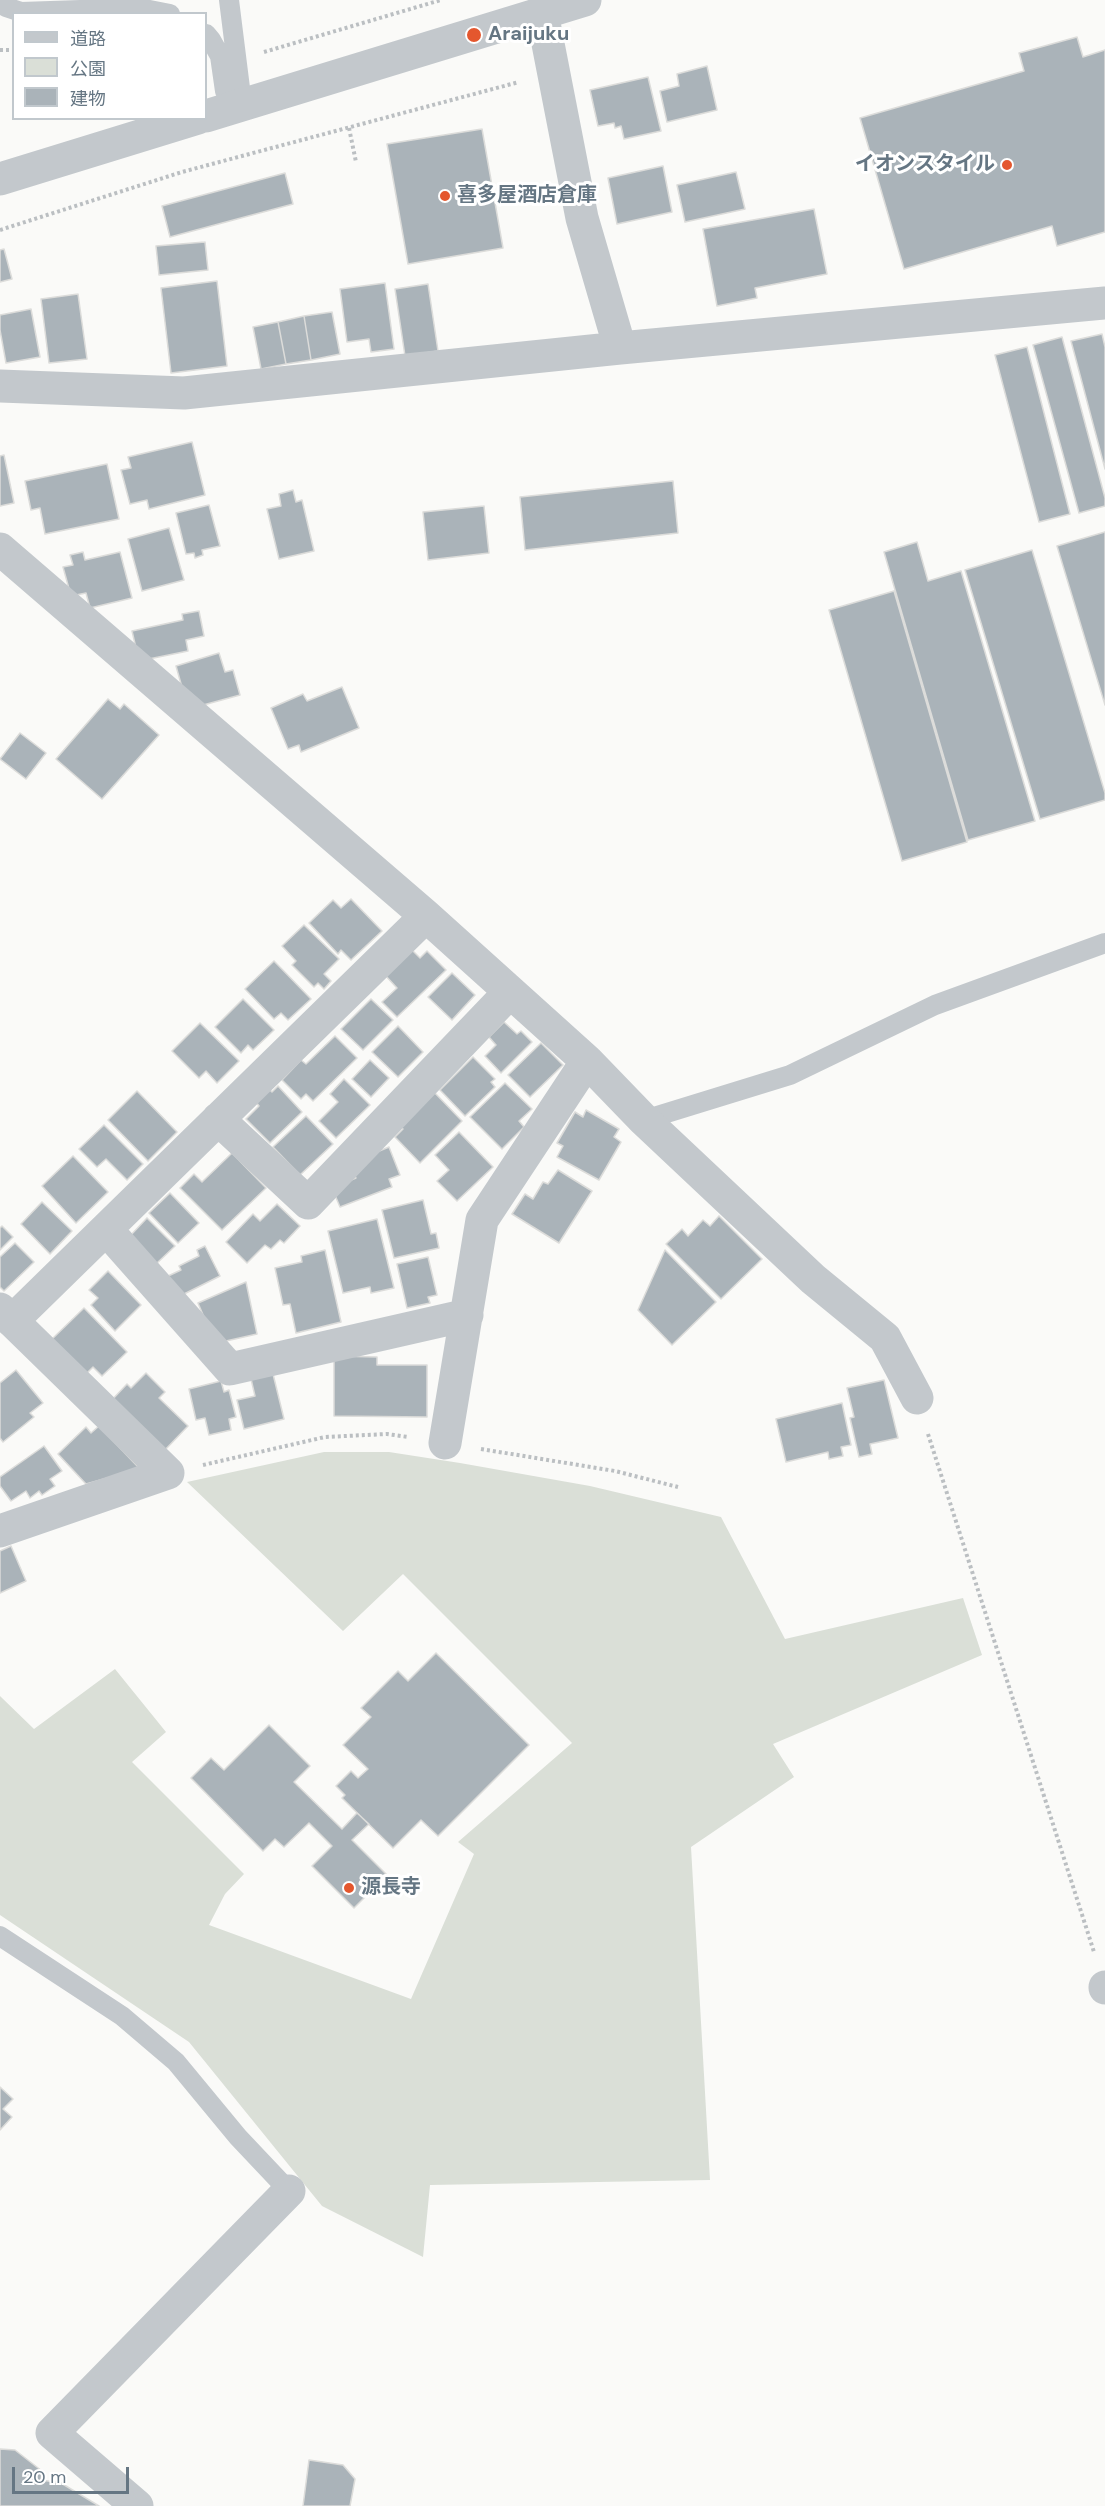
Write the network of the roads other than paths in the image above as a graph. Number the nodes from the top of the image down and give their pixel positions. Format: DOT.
graph roads {
  1 [pos="229,0"];
  2 [pos="585,0"];
  3 [pos="0,2"];
  4 [pos="21,12"];
  5 [pos="21,12"];
  6 [pos="160,12"];
  7 [pos="542,13"];
  8 [pos="207,35"];
  9 [pos="237,106"];
  10 [pos="207,116"];
  11 [pos="192,120"];
  12 [pos="0,179"];
  13 [pos="1105,303"];
  14 [pos="620,348"];
  15 [pos="0,386"];
  16 [pos="0,549"];
  17 [pos="426,916"];
  18 [pos="1105,943"];
  19 [pos="510,992"];
  20 [pos="587,1061"];
  21 [pos="218,1119"];
  22 [pos="644,1120"];
  23 [pos="106,1229"];
  24 [pos="6,1315"];
  25 [pos="467,1315"];
  26 [pos="917,1398"];
  27 [pos="445,1443"];
  28 [pos="0,1531"];
  29 [pos="0,1936"];
  30 [pos="289,2191"];
  31 [pos="137,2506"];
  1 -- 9 [label="lane"];
  2 -- 7 [label="street"];
  3 -- 5 [label="lane"];
  4 -- 6 [label="lane"];
  7 -- 9 [label="street"];
  7 -- 14 [label="street"];
  8 -- 9 [label="lane"];
  9 -- 10 [label="street"];
  11 -- 12 [label="street"];
  13 -- 14 [label="street"];
  14 -- 15 [label="street"];
  16 -- 17 [label="street"];
  17 -- 19 [label="street"];
  17 -- 21 [label="street"];
  18 -- 22 [label="lane"];
  19 -- 20 [label="street"];
  19 -- 21 [label="street"];
  20 -- 22 [label="street"];
  20 -- 25 [label="street"];
  21 -- 23 [label="street"];
  22 -- 26 [label="street"];
  23 -- 24 [label="street"];
  23 -- 25 [label="street"];
  24 -- 28 [label="street"];
  25 -- 27 [label="street"];
  29 -- 30 [label="lane"];
  30 -- 31 [label="street"];
}
